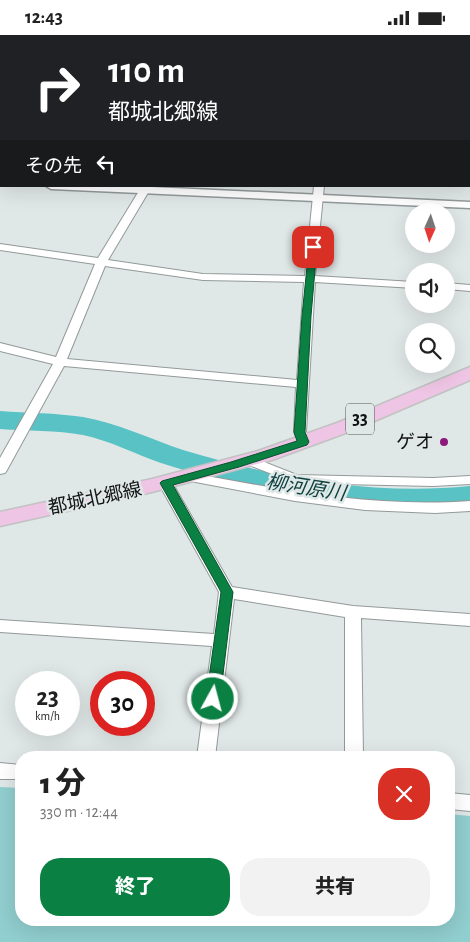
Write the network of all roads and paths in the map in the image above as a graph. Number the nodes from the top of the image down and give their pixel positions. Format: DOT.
graph roads {
  1 [pos="98,187"];
  2 [pos="319,187"];
  3 [pos="146,188"];
  4 [pos="318,198"];
  5 [pos="470,205"];
  6 [pos="0,247"];
  7 [pos="102,261"];
  8 [pos="310,279"];
  9 [pos="405,284"];
  10 [pos="455,287"];
  11 [pos="470,288"];
  12 [pos="0,347"];
  13 [pos="60,362"];
  14 [pos="470,373"];
  15 [pos="303,384"];
  16 [pos="304,442"];
  17 [pos="242,462"];
  18 [pos="0,470"];
  19 [pos="198,475"];
  20 [pos="470,480"];
  21 [pos="166,483"];
  22 [pos="470,506"];
  23 [pos="0,519"];
  24 [pos="227,592"];
  25 [pos="353,612"];
  26 [pos="470,620"];
  27 [pos="0,626"];
  28 [pos="220,640"];
  29 [pos="207,751"];
  30 [pos="354,751"];
  31 [pos="0,771"];
  32 [pos="15,772"];
  33 [pos="455,802"];
  34 [pos="470,803"];
  1 -- 3 [label="street"];
  2 -- 4 [label="street"];
  3 -- 4 [label="street"];
  3 -- 7 [label="street"];
  4 -- 5 [label="street"];
  4 -- 8 [label="street"];
  6 -- 7 [label="street"];
  7 -- 8 [label="street"];
  7 -- 13 [label="street"];
  8 -- 9 [label="street"];
  8 -- 15 [label="street"];
  10 -- 11 [label="street"];
  12 -- 13 [label="street"];
  13 -- 15 [label="street"];
  13 -- 18 [label="street"];
  14 -- 16 [label="main road, 都城北郷線 / 33"];
  15 -- 16 [label="street"];
  16 -- 17 [label="main road, 都城北郷線 / 33"];
  17 -- 19 [label="main road, 都城北郷線 / 33"];
  17 -- 20 [label="street"];
  19 -- 21 [label="main road, 都城北郷線 / 33"];
  19 -- 22 [label="street"];
  21 -- 23 [label="main road, 都城北郷線 / 33"];
  21 -- 24 [label="street"];
  24 -- 25 [label="street"];
  24 -- 28 [label="street"];
  25 -- 26 [label="street"];
  25 -- 30 [label="street"];
  27 -- 28 [label="street"];
  28 -- 29 [label="street"];
  31 -- 32 [label="street"];
  33 -- 34 [label="street"];
}
